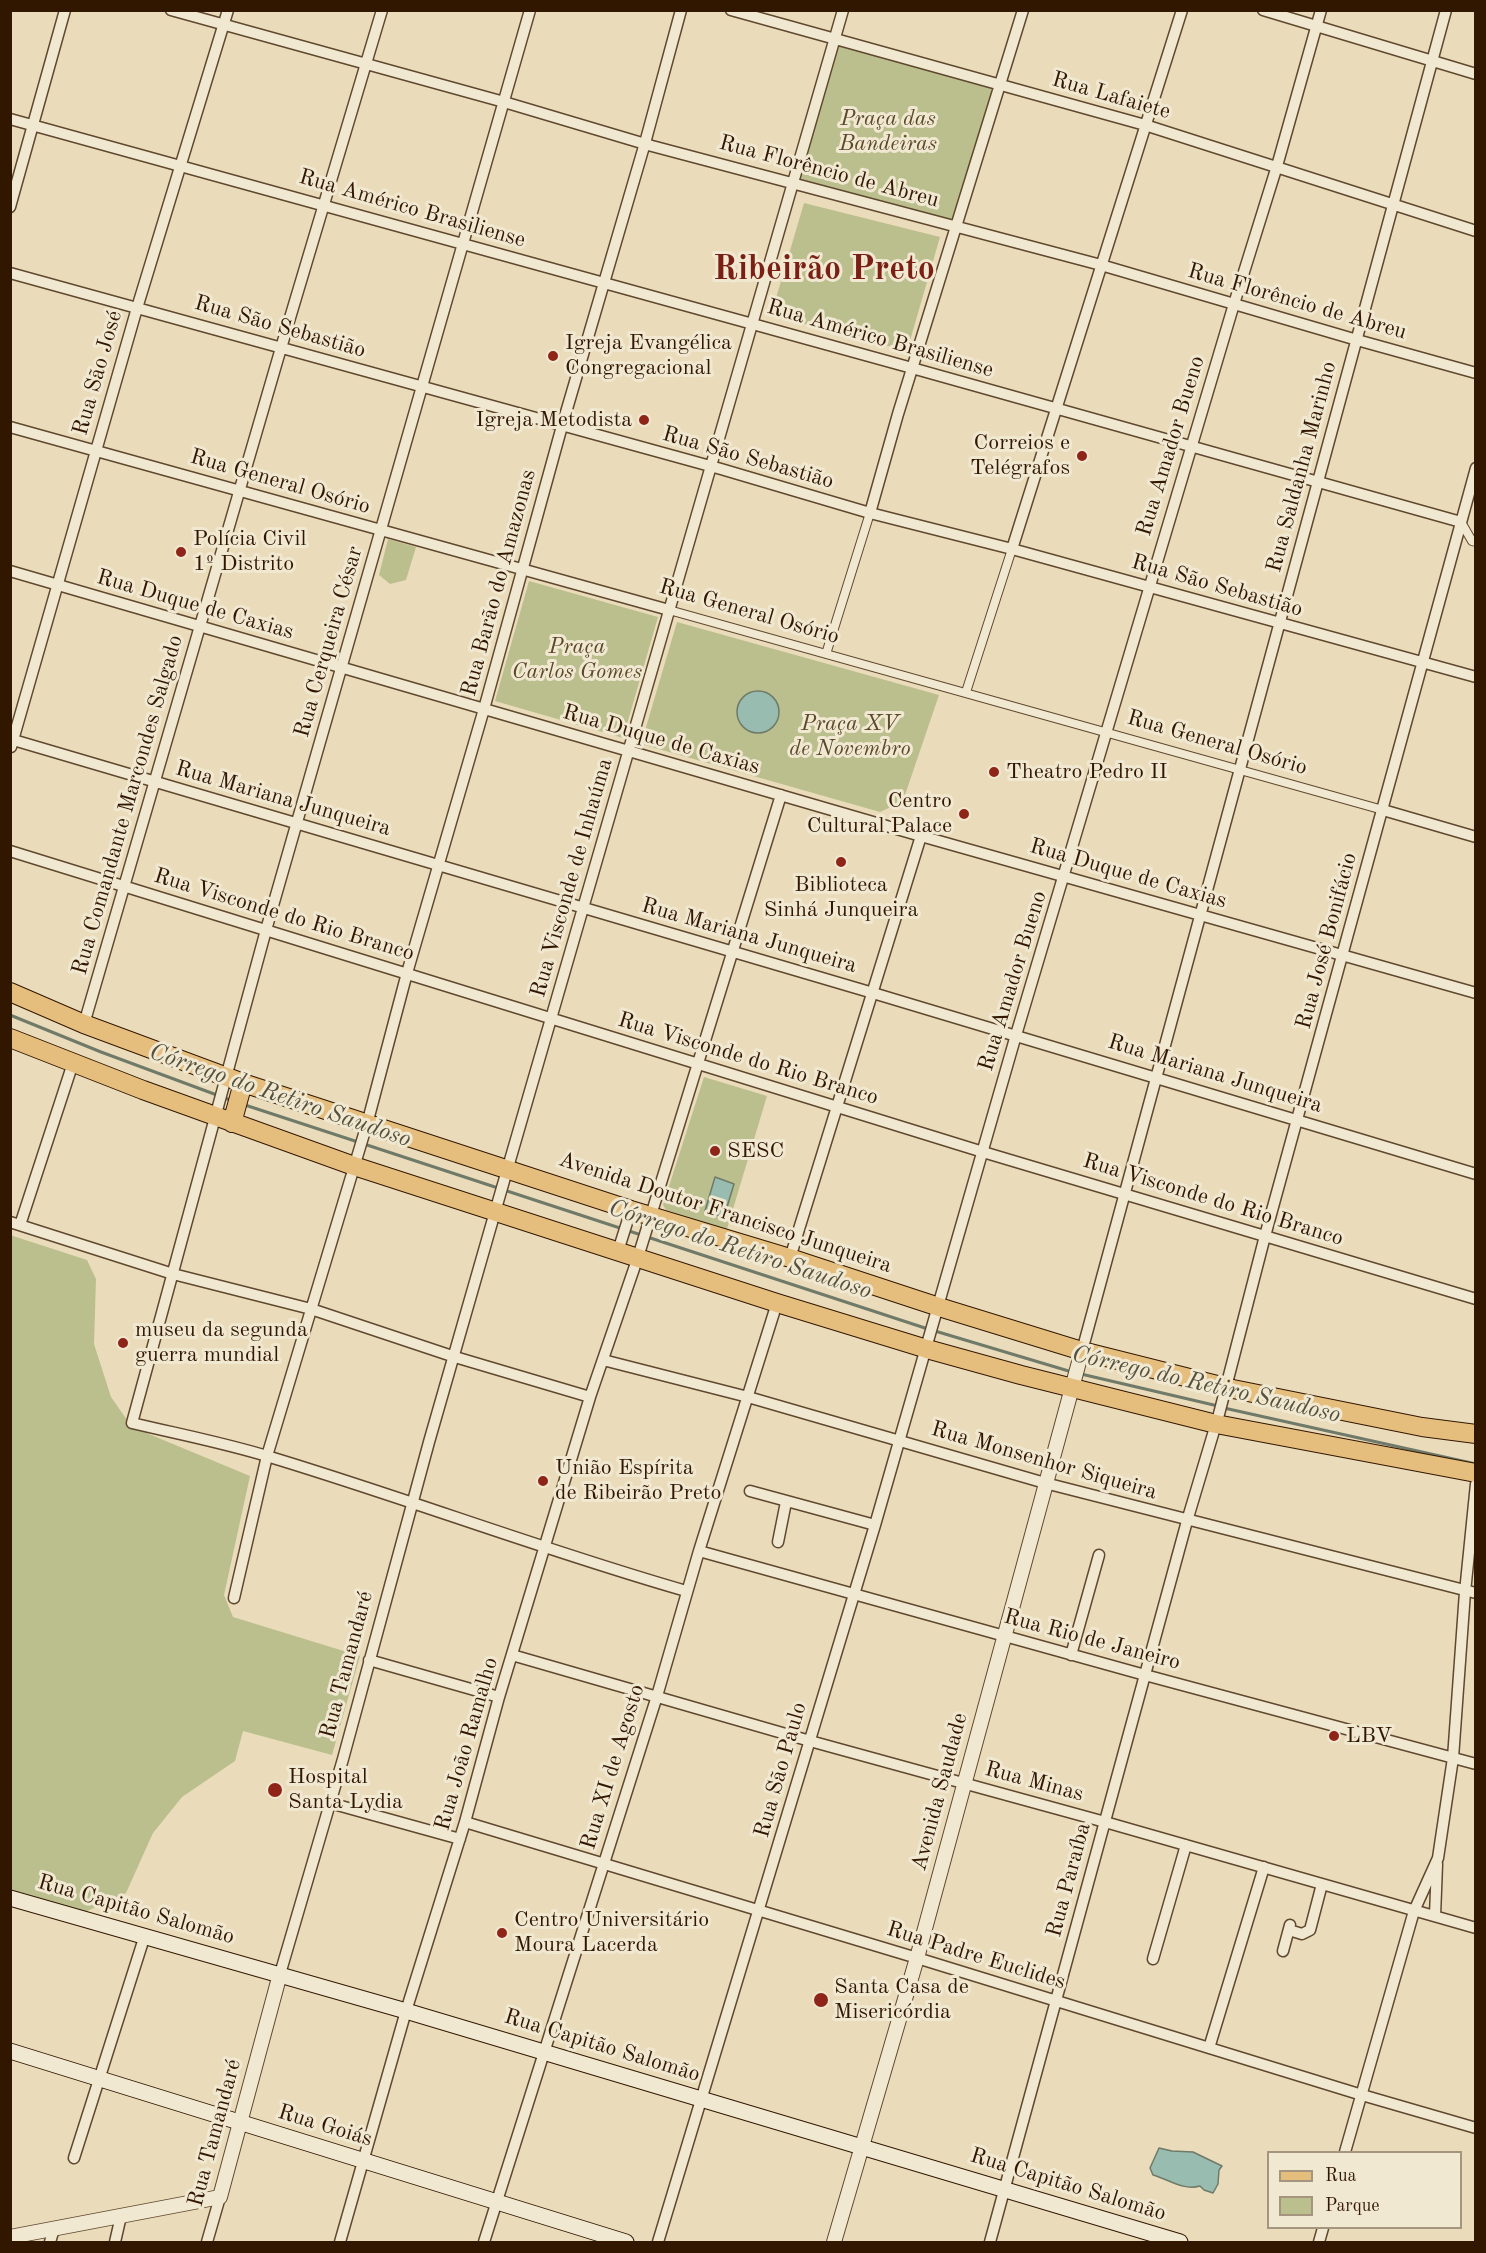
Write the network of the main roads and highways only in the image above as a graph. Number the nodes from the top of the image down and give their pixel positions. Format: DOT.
graph roads {
  1 [pos="10,992"];
  2 [pos="10,1038"];
  3 [pos="233,1084"];
  4 [pos="225,1115"];
  5 [pos="1476,1434"];
  6 [pos="1476,1473"];
  7 [pos="10,1898"];
  8 [pos="10,2051"];
  9 [pos="626,2242"];
  10 [pos="1180,2242"];
  1 -- 3 [label="main road, Avenida Doutor Francisco Junqueira"];
  2 -- 4 [label="main road"];
  3 -- 4 [label="main road"];
  3 -- 5 [label="main road, Avenida Doutor Francisco Junqueira"];
  4 -- 6 [label="main road"];
  7 -- 10 [label="main road, Rua Capitão Salomão"];
  8 -- 9 [label="main road, Rua Goiás"];
}
